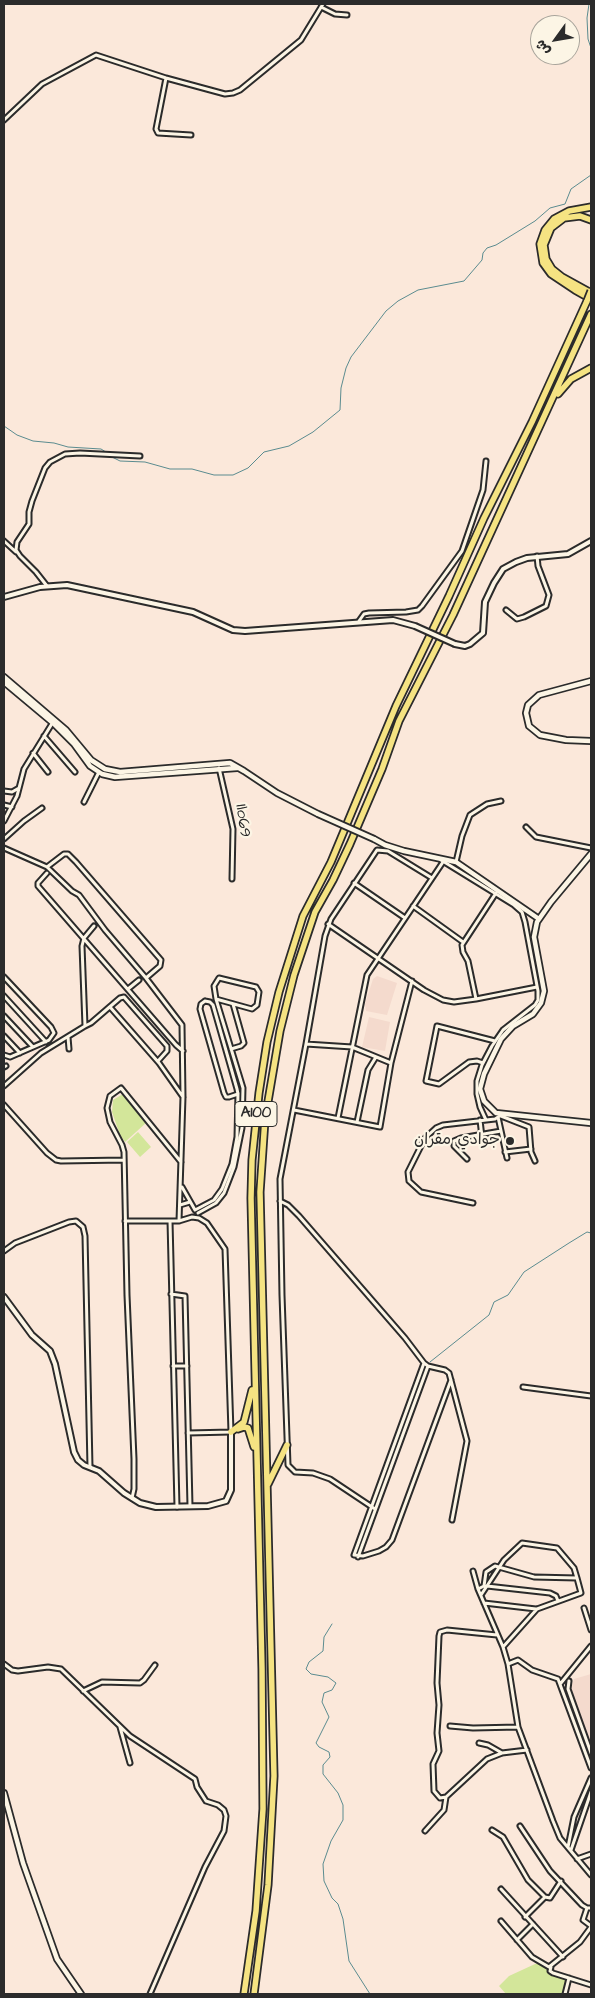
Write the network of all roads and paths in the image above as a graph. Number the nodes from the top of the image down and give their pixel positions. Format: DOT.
graph roads {
  1 [pos="322,5"];
  2 [pos="347,15"];
  3 [pos="166,78"];
  4 [pos="4,120"];
  5 [pos="191,135"];
  6 [pos="591,207"];
  7 [pos="591,220"];
  8 [pos="591,292"];
  9 [pos="589,300"];
  10 [pos="591,314"];
  11 [pos="591,368"];
  12 [pos="541,424"];
  13 [pos="140,456"];
  14 [pos="486,461"];
  15 [pos="4,541"];
  16 [pos="591,541"];
  17 [pos="19,554"];
  18 [pos="537,556"];
  19 [pos="47,586"];
  20 [pos="4,597"];
  21 [pos="506,610"];
  22 [pos="359,621"];
  23 [pos="4,677"];
  24 [pos="591,680"];
  25 [pos="4,682"];
  26 [pos="54,721"];
  27 [pos="44,736"];
  28 [pos="591,741"];
  29 [pos="32,753"];
  30 [pos="219,768"];
  31 [pos="238,768"];
  32 [pos="48,772"];
  33 [pos="75,772"];
  34 [pos="98,772"];
  35 [pos="20,787"];
  36 [pos="4,791"];
  37 [pos="500,801"];
  38 [pos="84,802"];
  39 [pos="4,805"];
  40 [pos="12,807"];
  41 [pos="42,808"];
  42 [pos="5,819"];
  43 [pos="526,827"];
  44 [pos="4,839"];
  45 [pos="4,848"];
  46 [pos="591,848"];
  47 [pos="591,854"];
  48 [pos="441,860"];
  49 [pos="456,862"];
  50 [pos="47,868"];
  51 [pos="48,873"];
  52 [pos="432,878"];
  53 [pos="232,879"];
  54 [pos="354,883"];
  55 [pos="496,893"];
  56 [pos="413,906"];
  57 [pos="405,918"];
  58 [pos="539,919"];
  59 [pos="328,924"];
  60 [pos="94,926"];
  61 [pos="84,938"];
  62 [pos="463,942"];
  63 [pos="378,958"];
  64 [pos="4,977"];
  65 [pos="146,978"];
  66 [pos="140,980"];
  67 [pos="412,981"];
  68 [pos="537,987"];
  69 [pos="128,989"];
  70 [pos="4,996"];
  71 [pos="216,999"];
  72 [pos="476,999"];
  73 [pos="233,1004"];
  74 [pos="110,1007"];
  75 [pos="4,1016"];
  76 [pos="85,1026"];
  77 [pos="4,1036"];
  78 [pos="68,1038"];
  79 [pos="495,1041"];
  80 [pos="46,1042"];
  81 [pos="306,1044"];
  82 [pos="33,1047"];
  83 [pos="352,1047"];
  84 [pos="69,1049"];
  85 [pos="231,1049"];
  86 [pos="183,1051"];
  87 [pos="20,1053"];
  88 [pos="4,1055"];
  89 [pos="376,1057"];
  90 [pos="158,1061"];
  91 [pos="391,1063"];
  92 [pos="483,1063"];
  93 [pos="4,1086"];
  94 [pos="243,1093"];
  95 [pos="238,1094"];
  96 [pos="183,1097"];
  97 [pos="4,1104"];
  98 [pos="294,1110"];
  99 [pos="501,1116"];
  100 [pos="338,1118"];
  101 [pos="480,1120"];
  102 [pos="486,1120"];
  103 [pos="357,1122"];
  104 [pos="591,1123"];
  105 [pos="501,1130"];
  106 [pos="482,1134"];
  107 [pos="483,1146"];
  108 [pos="531,1149"];
  109 [pos="506,1152"];
  110 [pos="507,1158"];
  111 [pos="467,1159"];
  112 [pos="124,1160"];
  113 [pos="535,1161"];
  114 [pos="181,1162"];
  115 [pos="180,1182"];
  116 [pos="280,1201"];
  117 [pos="190,1202"];
  118 [pos="473,1203"];
  119 [pos="180,1205"];
  120 [pos="196,1212"];
  121 [pos="203,1220"];
  122 [pos="125,1221"];
  123 [pos="170,1221"];
  124 [pos="179,1221"];
  125 [pos="4,1251"];
  126 [pos="172,1294"];
  127 [pos="4,1297"];
  128 [pos="424,1363"];
  129 [pos="173,1366"];
  130 [pos="187,1366"];
  131 [pos="428,1366"];
  132 [pos="254,1380"];
  133 [pos="450,1380"];
  134 [pos="523,1387"];
  135 [pos="591,1396"];
  136 [pos="231,1432"];
  137 [pos="188,1433"];
  138 [pos="287,1445"];
  139 [pos="256,1460"];
  140 [pos="90,1467"];
  141 [pos="267,1486"];
  142 [pos="132,1498"];
  143 [pos="190,1506"];
  144 [pos="371,1506"];
  145 [pos="177,1507"];
  146 [pos="376,1508"];
  147 [pos="452,1520"];
  148 [pos="356,1556"];
  149 [pos="500,1567"];
  150 [pos="473,1571"];
  151 [pos="577,1578"];
  152 [pos="487,1586"];
  153 [pos="478,1589"];
  154 [pos="480,1595"];
  155 [pos="558,1601"];
  156 [pos="484,1603"];
  157 [pos="584,1608"];
  158 [pos="537,1609"];
  159 [pos="591,1630"];
  160 [pos="497,1635"];
  161 [pos="591,1646"];
  162 [pos="503,1647"];
  163 [pos="4,1664"];
  164 [pos="508,1664"];
  165 [pos="155,1665"];
  166 [pos="569,1681"];
  167 [pos="561,1684"];
  168 [pos="83,1691"];
  169 [pos="450,1726"];
  170 [pos="120,1727"];
  171 [pos="518,1727"];
  172 [pos="479,1742"];
  173 [pos="527,1750"];
  174 [pos="502,1753"];
  175 [pos="591,1753"];
  176 [pos="130,1762"];
  177 [pos="591,1768"];
  178 [pos="591,1778"];
  179 [pos="591,1792"];
  180 [pos="4,1793"];
  181 [pos="446,1797"];
  182 [pos="520,1826"];
  183 [pos="492,1830"];
  184 [pos="425,1831"];
  185 [pos="569,1849"];
  186 [pos="591,1854"];
  187 [pos="577,1859"];
  188 [pos="591,1875"];
  189 [pos="561,1882"];
  190 [pos="501,1889"];
  191 [pos="545,1898"];
  192 [pos="586,1908"];
  193 [pos="591,1908"];
  194 [pos="525,1917"];
  195 [pos="501,1920"];
  196 [pos="533,1924"];
  197 [pos="591,1927"];
  198 [pos="517,1940"];
  199 [pos="563,1957"];
  200 [pos="551,1966"];
  201 [pos="569,1978"];
  202 [pos="591,1985"];
  203 [pos="81,1994"];
  204 [pos="150,1994"];
  205 [pos="244,1994"];
  206 [pos="254,1994"];
  207 [pos="565,1994"];
  1 -- 2 [label="street"];
  1 -- 3 [label="street"];
  3 -- 4 [label="street"];
  3 -- 5 [label="street"];
  6 -- 9 [label="highway"];
  7 -- 8 [label="highway"];
  8 -- 9 [label="highway, A100, bridge"];
  9 -- 132 [label="highway, A100"];
  10 -- 12 [label="highway, A100"];
  11 -- 12 [label="highway"];
  12 -- 141 [label="highway, A100"];
  13 -- 17 [label="street"];
  14 -- 22 [label="street"];
  15 -- 17 [label="street"];
  16 -- 18 [label="street"];
  17 -- 19 [label="street"];
  18 -- 21 [label="street"];
  18 -- 22 [label="street, bridge"];
  19 -- 20 [label="street"];
  19 -- 22 [label="street"];
  23 -- 26 [label="main road"];
  24 -- 28 [label="main road"];
  25 -- 26 [label="main road"];
  26 -- 27 [label="street"];
  26 -- 31 [label="main road"];
  26 -- 34 [label="main road"];
  27 -- 29 [label="street"];
  27 -- 33 [label="street"];
  29 -- 32 [label="street"];
  29 -- 35 [label="street"];
  30 -- 31 [label="main road"];
  30 -- 34 [label="main road"];
  30 -- 53 [label="street, Ilo69"];
  31 -- 48 [label="main road, bridge"];
  34 -- 38 [label="street"];
  35 -- 36 [label="street"];
  35 -- 40 [label="street"];
  37 -- 49 [label="street"];
  39 -- 40 [label="street"];
  40 -- 42 [label="street"];
  41 -- 44 [label="street"];
  43 -- 46 [label="street"];
  45 -- 50 [label="street"];
  47 -- 58 [label="main road"];
  48 -- 49 [label="main road"];
  48 -- 52 [label="street"];
  48 -- 55 [label="street"];
  49 -- 58 [label="main road"];
  50 -- 65 [label="street"];
  50 -- 65 [label="street"];
  51 -- 61 [label="street"];
  52 -- 54 [label="street"];
  52 -- 56 [label="street"];
  54 -- 57 [label="street"];
  54 -- 59 [label="street"];
  55 -- 62 [label="street"];
  55 -- 68 [label="street"];
  56 -- 57 [label="street"];
  56 -- 62 [label="street"];
  57 -- 63 [label="street"];
  58 -- 99 [label="main road"];
  59 -- 63 [label="street"];
  59 -- 81 [label="street"];
  60 -- 61 [label="street"];
  61 -- 69 [label="street"];
  61 -- 76 [label="street"];
  62 -- 72 [label="street"];
  63 -- 67 [label="street"];
  63 -- 83 [label="street"];
  64 -- 80 [label="street"];
  65 -- 86 [label="street"];
  66 -- 69 [label="street"];
  67 -- 72 [label="street"];
  67 -- 91 [label="street"];
  68 -- 72 [label="street"];
  68 -- 79 [label="street"];
  69 -- 86 [label="street"];
  70 -- 80 [label="street"];
  71 -- 73 [label="street"];
  71 -- 73 [label="street"];
  71 -- 85 [label="street"];
  73 -- 85 [label="street"];
  74 -- 76 [label="street"];
  74 -- 90 [label="street"];
  74 -- 90 [label="street"];
  75 -- 82 [label="street"];
  76 -- 78 [label="street"];
  77 -- 87 [label="street"];
  78 -- 84 [label="street"];
  78 -- 93 [label="street"];
  79 -- 92 [label="street"];
  79 -- 92 [label="street"];
  80 -- 82 [label="street"];
  81 -- 83 [label="street"];
  81 -- 98 [label="street"];
  82 -- 87 [label="street"];
  83 -- 89 [label="street"];
  83 -- 100 [label="street"];
  85 -- 94 [label="street"];
  86 -- 96 [label="street"];
  87 -- 88 [label="street"];
  89 -- 91 [label="street"];
  89 -- 103 [label="street"];
  90 -- 96 [label="street"];
  91 -- 103 [label="street"];
  92 -- 102 [label="street"];
  94 -- 95 [label="street"];
  94 -- 120 [label="street"];
  95 -- 95 [label="street"];
  95 -- 120 [label="street"];
  96 -- 114 [label="street"];
  97 -- 112 [label="street"];
  98 -- 100 [label="street"];
  98 -- 116 [label="street"];
  99 -- 102 [label="street"];
  99 -- 104 [label="main road"];
  99 -- 105 [label="street"];
  99 -- 108 [label="street"];
  100 -- 103 [label="street"];
  101 -- 102 [label="street"];
  101 -- 106 [label="street"];
  101 -- 118 [label="street"];
  105 -- 106 [label="street"];
  105 -- 109 [label="street"];
  106 -- 107 [label="street"];
  106 -- 111 [label="street"];
  108 -- 109 [label="street"];
  108 -- 113 [label="street"];
  109 -- 110 [label="street"];
  112 -- 114 [label="street"];
  112 -- 122 [label="street"];
  114 -- 115 [label="street"];
  115 -- 117 [label="street"];
  115 -- 119 [label="street"];
  116 -- 128 [label="street"];
  116 -- 138 [label="street"];
  117 -- 119 [label="street"];
  117 -- 120 [label="street"];
  119 -- 124 [label="street"];
  120 -- 121 [label="street"];
  121 -- 124 [label="street"];
  121 -- 136 [label="street"];
  122 -- 123 [label="street"];
  122 -- 142 [label="street"];
  123 -- 124 [label="street"];
  123 -- 126 [label="street"];
  125 -- 140 [label="street"];
  126 -- 129 [label="street"];
  126 -- 130 [label="street"];
  127 -- 140 [label="street"];
  128 -- 131 [label="street"];
  128 -- 144 [label="street"];
  129 -- 130 [label="street"];
  129 -- 145 [label="street"];
  130 -- 137 [label="street"];
  131 -- 133 [label="street"];
  131 -- 146 [label="street"];
  132 -- 136 [label="highway"];
  132 -- 139 [label="highway, A100"];
  133 -- 147 [label="street"];
  133 -- 148 [label="street"];
  134 -- 135 [label="street"];
  136 -- 137 [label="street"];
  136 -- 139 [label="highway"];
  136 -- 143 [label="street"];
  137 -- 143 [label="street"];
  138 -- 141 [label="highway"];
  138 -- 144 [label="street"];
  139 -- 205 [label="highway, A100"];
  140 -- 142 [label="street"];
  141 -- 206 [label="highway, A100"];
  142 -- 145 [label="street"];
  143 -- 145 [label="street"];
  144 -- 146 [label="street"];
  144 -- 148 [label="street"];
  146 -- 148 [label="street"];
  149 -- 151 [label="street"];
  149 -- 151 [label="street"];
  149 -- 152 [label="street"];
  149 -- 153 [label="street"];
  150 -- 153 [label="street"];
  151 -- 155 [label="street"];
  152 -- 154 [label="street"];
  152 -- 155 [label="street"];
  153 -- 154 [label="street"];
  154 -- 156 [label="street"];
  155 -- 158 [label="street"];
  156 -- 158 [label="street"];
  156 -- 160 [label="street"];
  157 -- 159 [label="street"];
  158 -- 162 [label="street"];
  160 -- 162 [label="street"];
  160 -- 181 [label="street"];
  161 -- 167 [label="street"];
  162 -- 164 [label="street"];
  163 -- 168 [label="street"];
  164 -- 167 [label="street"];
  164 -- 171 [label="street"];
  165 -- 168 [label="street"];
  166 -- 175 [label="street"];
  167 -- 177 [label="street"];
  168 -- 170 [label="street"];
  169 -- 171 [label="street"];
  170 -- 176 [label="street"];
  170 -- 204 [label="street"];
  171 -- 173 [label="street"];
  172 -- 174 [label="street"];
  173 -- 174 [label="street"];
  173 -- 185 [label="street"];
  174 -- 181 [label="street"];
  178 -- 185 [label="street"];
  179 -- 185 [label="street"];
  180 -- 203 [label="main road"];
  181 -- 184 [label="street"];
  182 -- 189 [label="street"];
  183 -- 191 [label="street"];
  185 -- 187 [label="street"];
  186 -- 187 [label="street"];
  187 -- 188 [label="street"];
  189 -- 191 [label="street"];
  189 -- 192 [label="street"];
  190 -- 194 [label="street"];
  191 -- 194 [label="street"];
  192 -- 193 [label="street"];
  192 -- 197 [label="street"];
  194 -- 196 [label="street"];
  195 -- 198 [label="street"];
  196 -- 198 [label="street"];
  196 -- 199 [label="street"];
  197 -- 199 [label="street"];
  198 -- 200 [label="street"];
  199 -- 200 [label="street"];
  200 -- 201 [label="street"];
  201 -- 202 [label="street"];
  201 -- 207 [label="street"];
}
